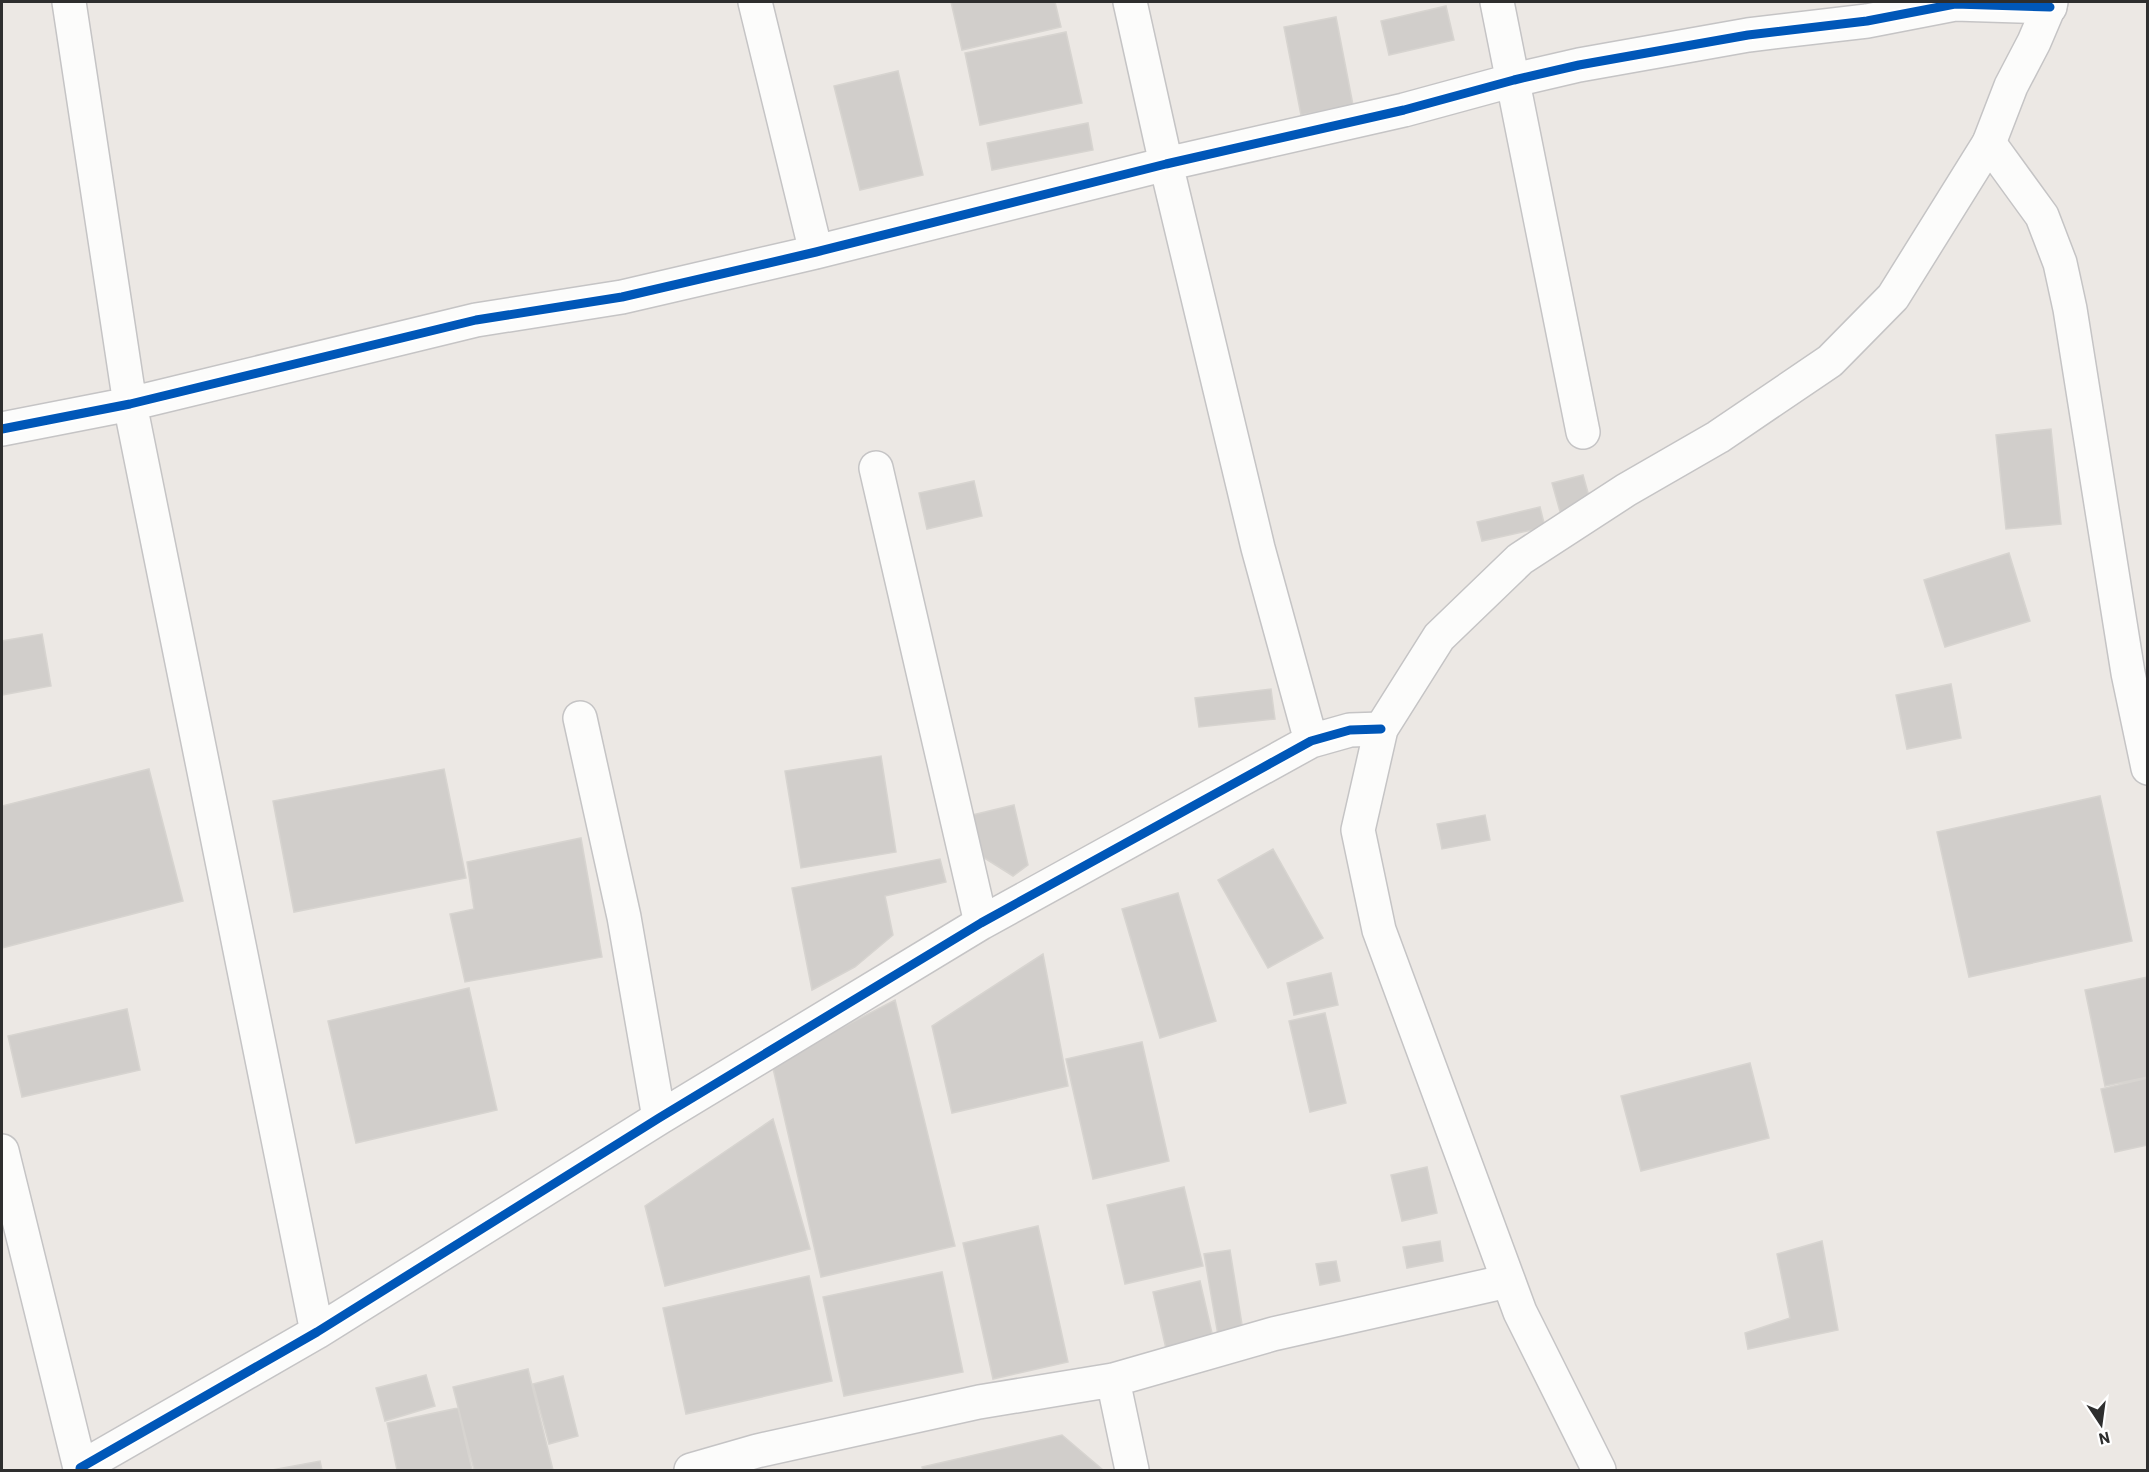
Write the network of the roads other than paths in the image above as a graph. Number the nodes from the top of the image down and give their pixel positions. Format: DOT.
graph roads {
  1 [pos="69,2"];
  2 [pos="755,2"];
  3 [pos="1130,2"];
  4 [pos="1497,2"];
  5 [pos="1954,3"];
  6 [pos="2050,4"];
  7 [pos="1514,80"];
  8 [pos="1989,143"];
  9 [pos="1166,164"];
  10 [pos="816,252"];
  11 [pos="130,404"];
  12 [pos="2,429"];
  13 [pos="1583,432"];
  14 [pos="876,468"];
  15 [pos="580,717"];
  16 [pos="1381,729"];
  17 [pos="1311,741"];
  18 [pos="2148,768"];
  19 [pos="981,923"];
  20 [pos="659,1118"];
  21 [pos="2,1151"];
  22 [pos="1508,1281"];
  23 [pos="317,1332"];
  24 [pos="1113,1380"];
  25 [pos="759,1461"];
  26 [pos="80,1469"];
  27 [pos="691,1470"];
  28 [pos="1132,1470"];
  29 [pos="1599,1470"];
  1 -- 11 [label="street"];
  2 -- 10 [label="street"];
  3 -- 9 [label="street"];
  4 -- 7 [label="street"];
  5 -- 6 [label="street"];
  5 -- 7 [label="street"];
  6 -- 8 [label="street"];
  7 -- 9 [label="street"];
  7 -- 13 [label="street"];
  8 -- 16 [label="street"];
  8 -- 18 [label="street"];
  9 -- 10 [label="street"];
  9 -- 17 [label="street"];
  10 -- 11 [label="street"];
  11 -- 12 [label="street"];
  11 -- 23 [label="street"];
  14 -- 19 [label="street"];
  15 -- 20 [label="street"];
  16 -- 17 [label="street"];
  16 -- 22 [label="street"];
  17 -- 19 [label="street"];
  19 -- 20 [label="street"];
  20 -- 23 [label="street"];
  21 -- 26 [label="street"];
  22 -- 24 [label="street"];
  22 -- 29 [label="street"];
  23 -- 26 [label="street"];
  24 -- 25 [label="street"];
  24 -- 28 [label="street"];
  25 -- 27 [label="street"];
}
